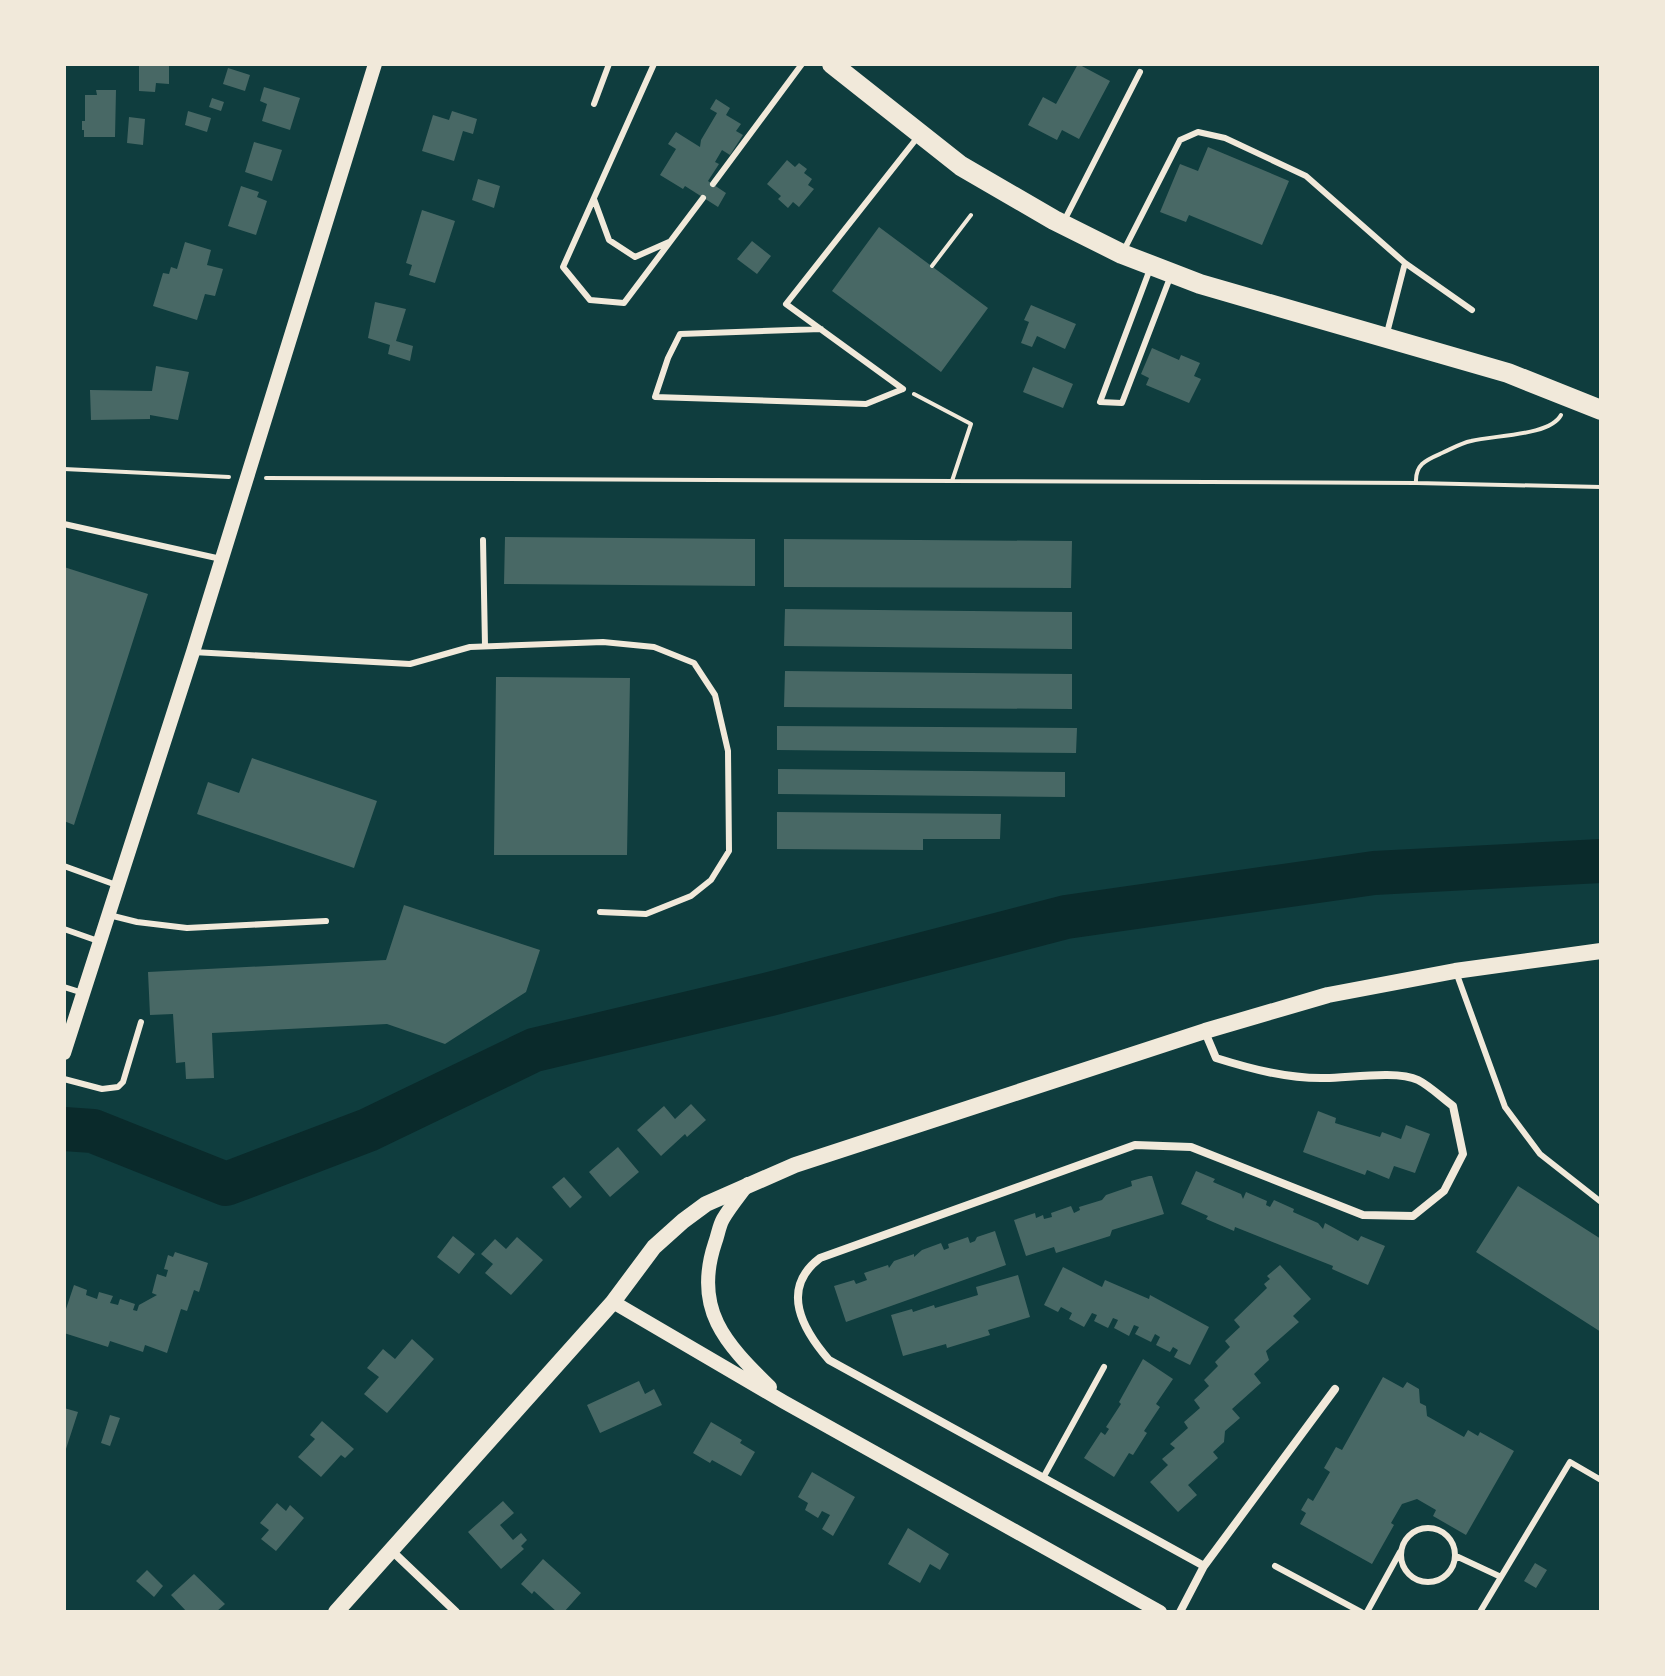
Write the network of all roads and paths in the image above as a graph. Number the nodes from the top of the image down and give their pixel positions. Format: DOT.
graph roads {
  1 [pos="375,64"];
  2 [pos="609,64"];
  3 [pos="654,64"];
  4 [pos="802,64"];
  5 [pos="832,64"];
  6 [pos="1140,72"];
  7 [pos="594,104"];
  8 [pos="919,134"];
  9 [pos="713,184"];
  10 [pos="703,198"];
  11 [pos="594,199"];
  12 [pos="971,215"];
  13 [pos="1062,224"];
  14 [pos="670,241"];
  15 [pos="1122,254"];
  16 [pos="1405,263"];
  17 [pos="932,266"];
  18 [pos="1151,266"];
  19 [pos="1172,274"];
  20 [pos="1472,310"];
  21 [pos="821,329"];
  22 [pos="1386,337"];
  23 [pos="903,389"];
  24 [pos="1601,410"];
  25 [pos="1562,413"];
  26 [pos="64,469"];
  27 [pos="210,477"];
  28 [pos="318,478"];
  29 [pos="952,481"];
  30 [pos="1416,483"];
  31 [pos="1601,487"];
  32 [pos="64,524"];
  33 [pos="483,540"];
  34 [pos="222,559"];
  35 [pos="485,646"];
  36 [pos="193,652"];
  37 [pos="64,866"];
  38 [pos="119,886"];
  39 [pos="600,912"];
  40 [pos="109,915"];
  41 [pos="326,921"];
  42 [pos="64,929"];
  43 [pos="101,942"];
  44 [pos="1601,951"];
  45 [pos="1455,971"];
  46 [pos="64,987"];
  47 [pos="84,993"];
  48 [pos="141,1022"];
  49 [pos="1205,1031"];
  50 [pos="64,1053"];
  51 [pos="64,1079"];
  52 [pos="748,1184"];
  53 [pos="1601,1202"];
  54 [pos="613,1302"];
  55 [pos="1104,1367"];
  56 [pos="1335,1389"];
  57 [pos="784,1402"];
  58 [pos="1043,1478"];
  59 [pos="1601,1480"];
  60 [pos="1401,1549"];
  61 [pos="392,1551"];
  62 [pos="1456,1556"];
  63 [pos="1204,1566"];
  64 [pos="1275,1566"];
  65 [pos="1501,1577"];
  66 [pos="336,1612"];
  67 [pos="456,1612"];
  68 [pos="1160,1612"];
  69 [pos="1180,1612"];
  70 [pos="1364,1612"];
  71 [pos="1480,1612"];
  1 -- 34 [label="street"];
  2 -- 7 [label="lane"];
  3 -- 11 [label="lane"];
  4 -- 9 [label="lane"];
  5 -- 8 [label="main road"];
  6 -- 13 [label="lane"];
  8 -- 13 [label="main road"];
  8 -- 21 [label="lane"];
  10 -- 14 [label="lane"];
  11 -- 14 [label="lane"];
  11 -- 14 [label="lane"];
  12 -- 17 [label="path"];
  13 -- 15 [label="main road"];
  15 -- 16 [label="lane"];
  15 -- 18 [label="main road"];
  16 -- 20 [label="lane"];
  16 -- 22 [label="lane"];
  18 -- 19 [label="main road"];
  18 -- 19 [label="lane"];
  19 -- 22 [label="main road"];
  21 -- 23 [label="lane"];
  21 -- 23 [label="lane"];
  22 -- 24 [label="main road"];
  23 -- 29 [label="path"];
  25 -- 30 [label="path"];
  26 -- 27 [label="path"];
  28 -- 29 [label="path"];
  29 -- 30 [label="path"];
  30 -- 31 [label="path"];
  32 -- 34 [label="lane"];
  33 -- 35 [label="lane"];
  34 -- 36 [label="street"];
  35 -- 36 [label="lane"];
  35 -- 39 [label="lane"];
  36 -- 38 [label="street"];
  37 -- 38 [label="lane"];
  38 -- 40 [label="street"];
  40 -- 41 [label="lane"];
  40 -- 43 [label="street"];
  42 -- 43 [label="lane"];
  43 -- 47 [label="street"];
  44 -- 45 [label="main road"];
  45 -- 49 [label="main road"];
  45 -- 53 [label="lane"];
  46 -- 47 [label="lane"];
  47 -- 50 [label="street"];
  48 -- 51 [label="lane"];
  49 -- 52 [label="main road"];
  49 -- 58 [label="street"];
  52 -- 54 [label="main road"];
  52 -- 57 [label="street"];
  54 -- 57 [label="street"];
  54 -- 61 [label="main road"];
  55 -- 58 [label="lane"];
  56 -- 63 [label="street"];
  57 -- 68 [label="street"];
  58 -- 63 [label="street"];
  59 -- 65 [label="lane"];
  60 -- 62 [label="lane"];
  60 -- 62 [label="lane"];
  60 -- 70 [label="lane"];
  61 -- 66 [label="main road"];
  61 -- 67 [label="street"];
  62 -- 65 [label="lane"];
  63 -- 69 [label="street"];
  64 -- 70 [label="lane"];
  65 -- 71 [label="lane"];
}
